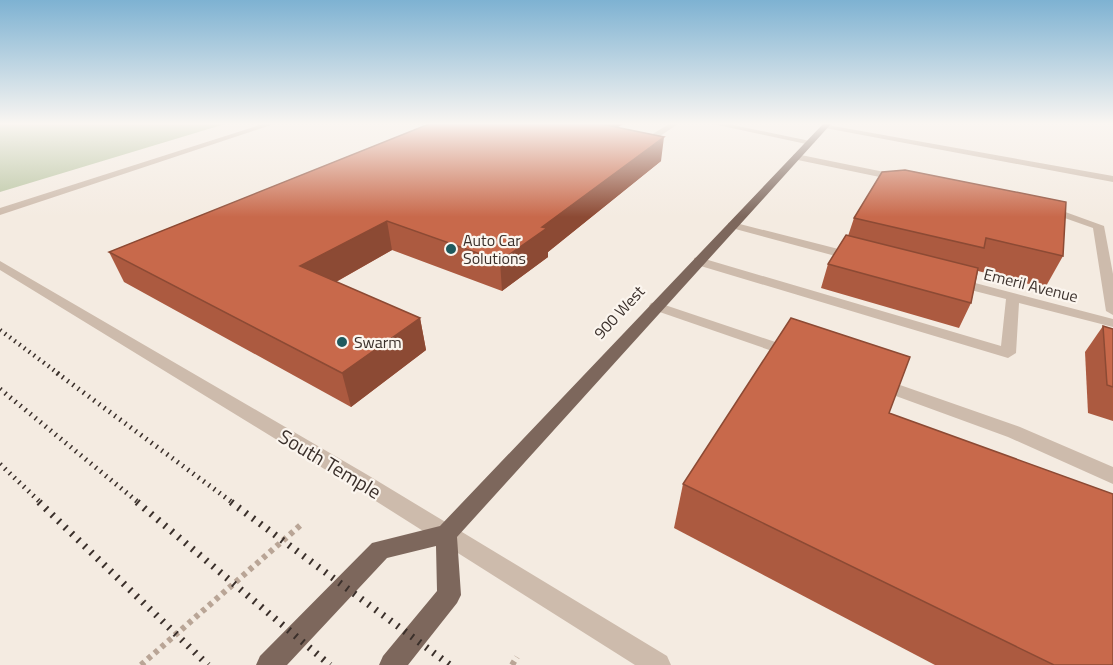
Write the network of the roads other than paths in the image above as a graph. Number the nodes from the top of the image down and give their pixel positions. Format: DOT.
graph roads {
  1 [pos="175,155"];
  2 [pos="986,155"];
  3 [pos="796,157"];
  4 [pos="1113,179"];
  5 [pos="912,181"];
  6 [pos="1035,205"];
  7 [pos="0,212"];
  8 [pos="732,225"];
  9 [pos="866,260"];
  10 [pos="698,261"];
  11 [pos="0,265"];
  12 [pos="945,280"];
  13 [pos="1013,297"];
  14 [pos="656,306"];
  15 [pos="1113,310"];
  16 [pos="1113,323"];
  17 [pos="802,356"];
  18 [pos="869,380"];
  19 [pos="1113,476"];
  20 [pos="446,534"];
  21 [pos="269,665"];
  22 [pos="392,665"];
  23 [pos="658,665"];
  1 -- 7 [label="street"];
  2 -- 4 [label="street"];
  3 -- 5 [label="street"];
  3 -- 8 [label="main road, 900 West"];
  6 -- 15 [label="street"];
  8 -- 9 [label="street"];
  8 -- 10 [label="main road, 900 West"];
  10 -- 13 [label="street"];
  10 -- 14 [label="main road, 900 West"];
  11 -- 20 [label="street, South Temple"];
  12 -- 13 [label="street, Emeril Avenue"];
  13 -- 16 [label="street, Emeril Avenue"];
  14 -- 17 [label="street"];
  14 -- 20 [label="main road, 900 West"];
  18 -- 19 [label="street"];
  20 -- 21 [label="main road"];
  20 -- 22 [label="main road"];
  20 -- 23 [label="street, South Temple"];
}
